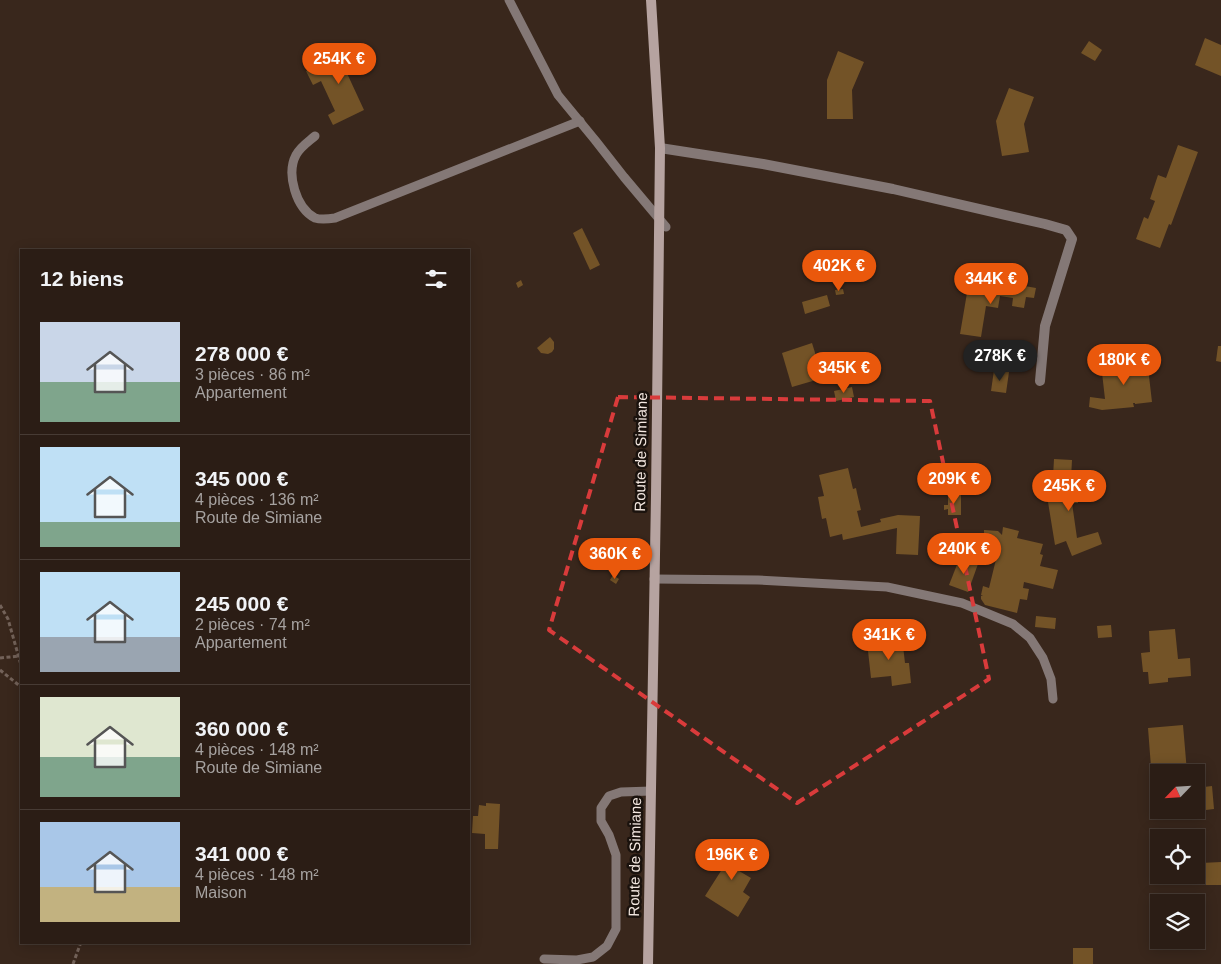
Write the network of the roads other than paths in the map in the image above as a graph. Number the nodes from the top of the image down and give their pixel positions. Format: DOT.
graph roads {
  1 [pos="509,0"];
  2 [pos="651,0"];
  3 [pos="580,121"];
  4 [pos="315,136"];
  5 [pos="660,148"];
  6 [pos="662,223"];
  7 [pos="1040,380"];
  8 [pos="654,579"];
  9 [pos="1053,699"];
  10 [pos="651,791"];
  11 [pos="544,959"];
  12 [pos="648,964"];
  1 -- 3 [label="lane"];
  2 -- 5 [label="main road, Route de Simiane"];
  3 -- 4 [label="lane"];
  3 -- 6 [label="lane"];
  5 -- 6 [label="main road, Route de Simiane"];
  5 -- 7 [label="street"];
  6 -- 8 [label="main road, Route de Simiane"];
  8 -- 9 [label="lane"];
  8 -- 10 [label="main road, Route de Simiane"];
  10 -- 11 [label="lane"];
  10 -- 12 [label="main road, Route de Simiane"];
}
